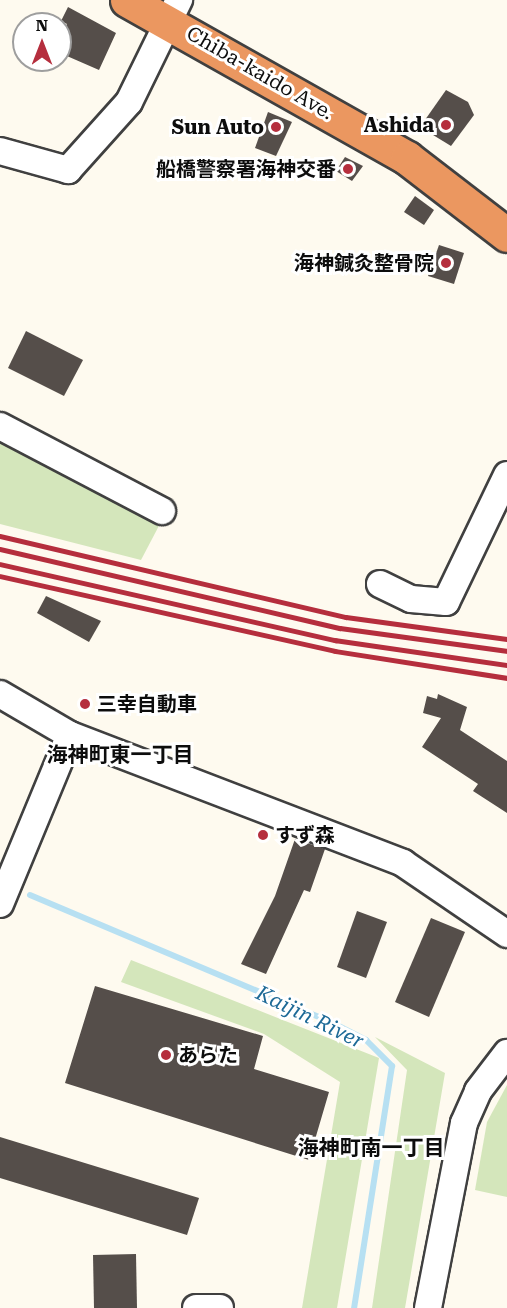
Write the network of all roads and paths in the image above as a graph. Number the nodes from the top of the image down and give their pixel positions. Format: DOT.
graph roads {
  1 [pos="127,0"];
  2 [pos="174,11"];
  3 [pos="0,151"];
  4 [pos="507,235"];
  5 [pos="0,426"];
  6 [pos="505,487"];
  7 [pos="162,511"];
  8 [pos="380,584"];
  9 [pos="0,693"];
  10 [pos="70,735"];
  11 [pos="0,903"];
  12 [pos="507,934"];
  13 [pos="507,1053"];
  14 [pos="196,1308"];
  15 [pos="220,1308"];
  16 [pos="428,1308"];
  1 -- 2 [label="highway, Chiba-kaido Ave."];
  2 -- 3 [label="street"];
  2 -- 4 [label="highway, Chiba-kaido Ave."];
  5 -- 7 [label="street"];
  6 -- 8 [label="street"];
  9 -- 10 [label="street"];
  10 -- 11 [label="street"];
  10 -- 12 [label="street"];
  13 -- 16 [label="street"];
  14 -- 15 [label="street"];
}
